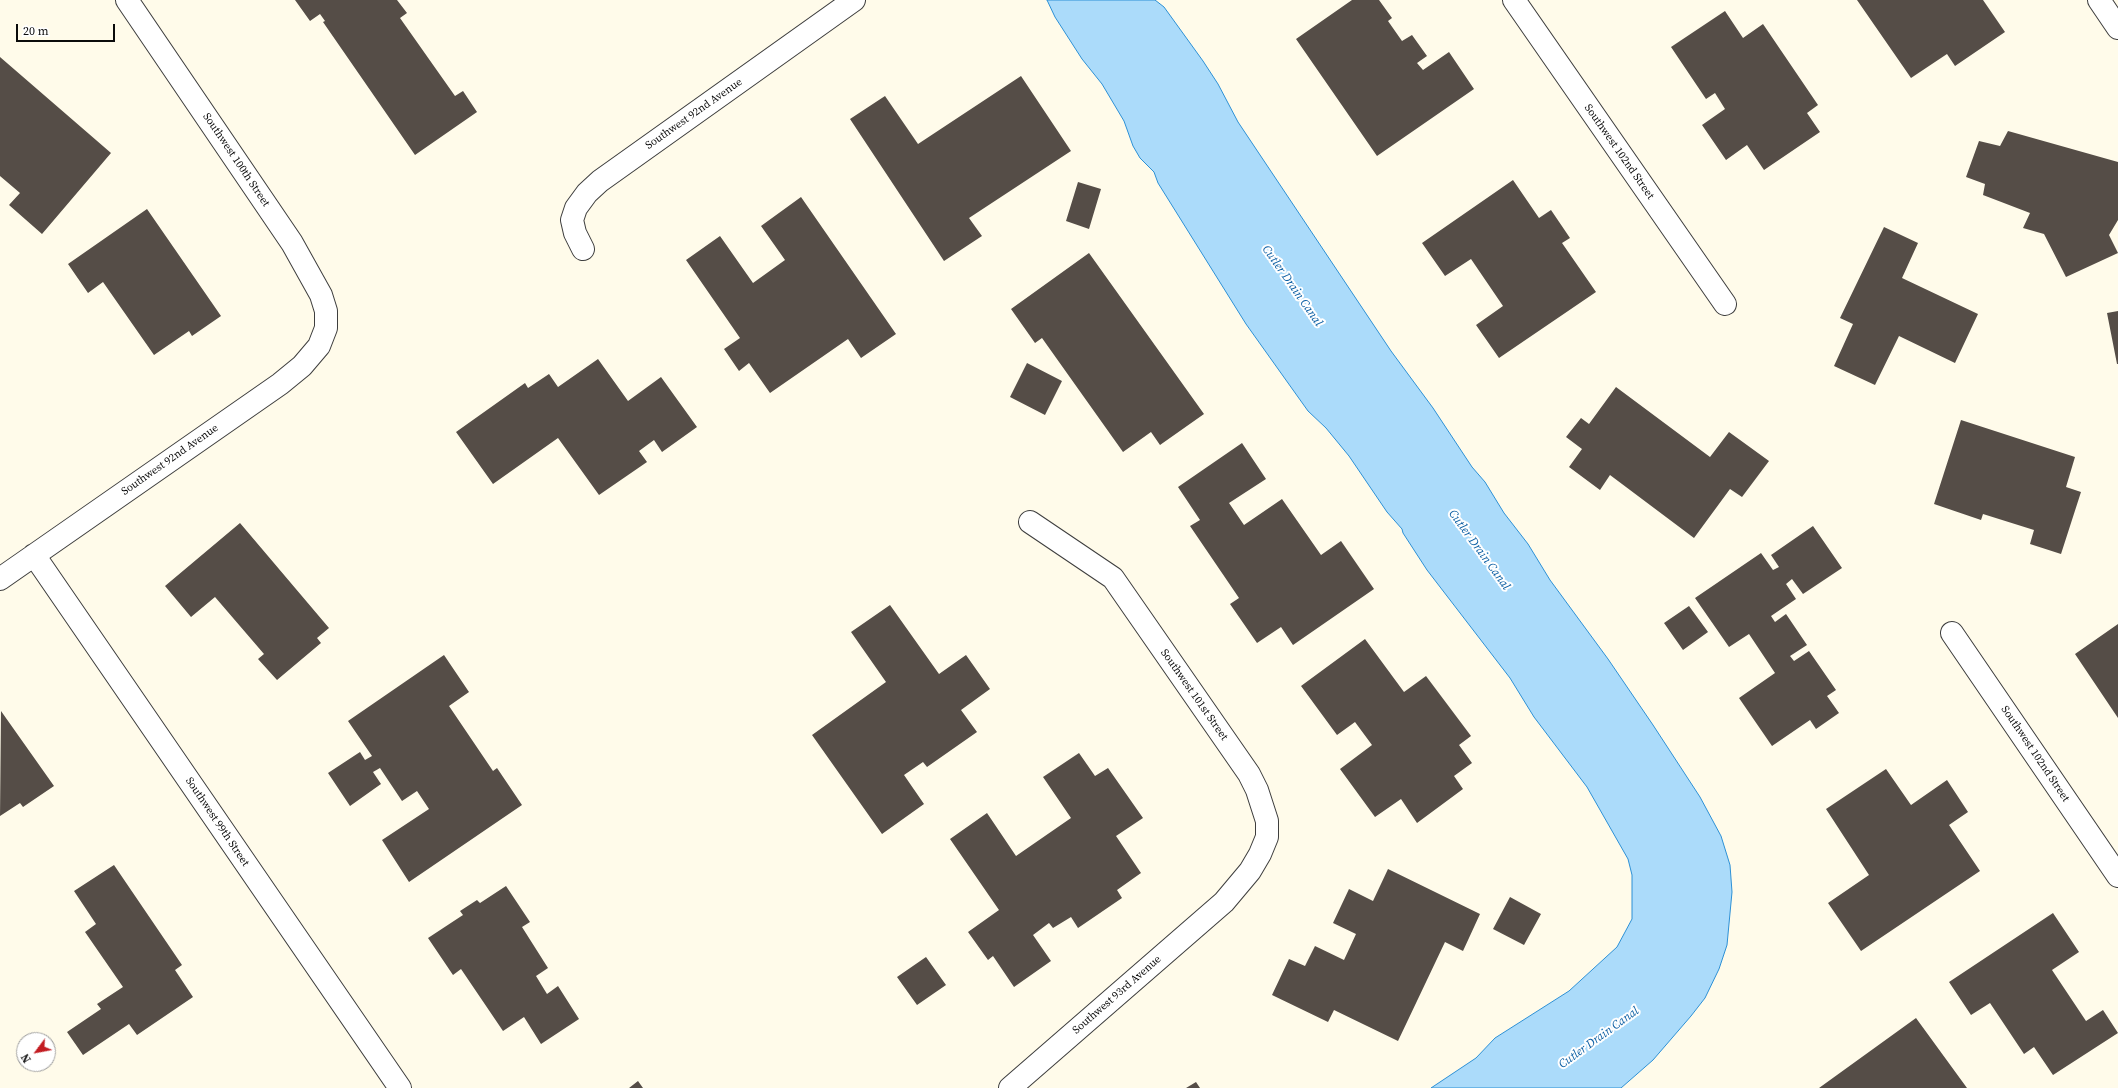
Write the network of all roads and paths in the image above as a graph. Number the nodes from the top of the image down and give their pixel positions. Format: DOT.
graph roads {
  1 [pos="127,0"];
  2 [pos="854,0"];
  3 [pos="1514,0"];
  4 [pos="2099,0"];
  5 [pos="2118,28"];
  6 [pos="583,249"];
  7 [pos="1725,304"];
  8 [pos="326,328"];
  9 [pos="1030,522"];
  10 [pos="34,556"];
  11 [pos="0,579"];
  12 [pos="1952,633"];
  13 [pos="2118,876"];
  14 [pos="1224,902"];
  15 [pos="400,1088"];
  16 [pos="1010,1088"];
  1 -- 8 [label="street, Southwest 100th Street"];
  2 -- 6 [label="street, Southwest 92nd Avenue"];
  3 -- 7 [label="street, Southwest 102nd Street"];
  4 -- 5 [label="street"];
  8 -- 10 [label="street, Southwest 92nd Avenue"];
  9 -- 14 [label="street, Southwest 101st Street"];
  10 -- 11 [label="street, Southwest 92nd Avenue"];
  10 -- 15 [label="street, Southwest 99th Street"];
  12 -- 13 [label="street, Southwest 102nd Street"];
  14 -- 16 [label="street, Southwest 93rd Avenue"];
}
